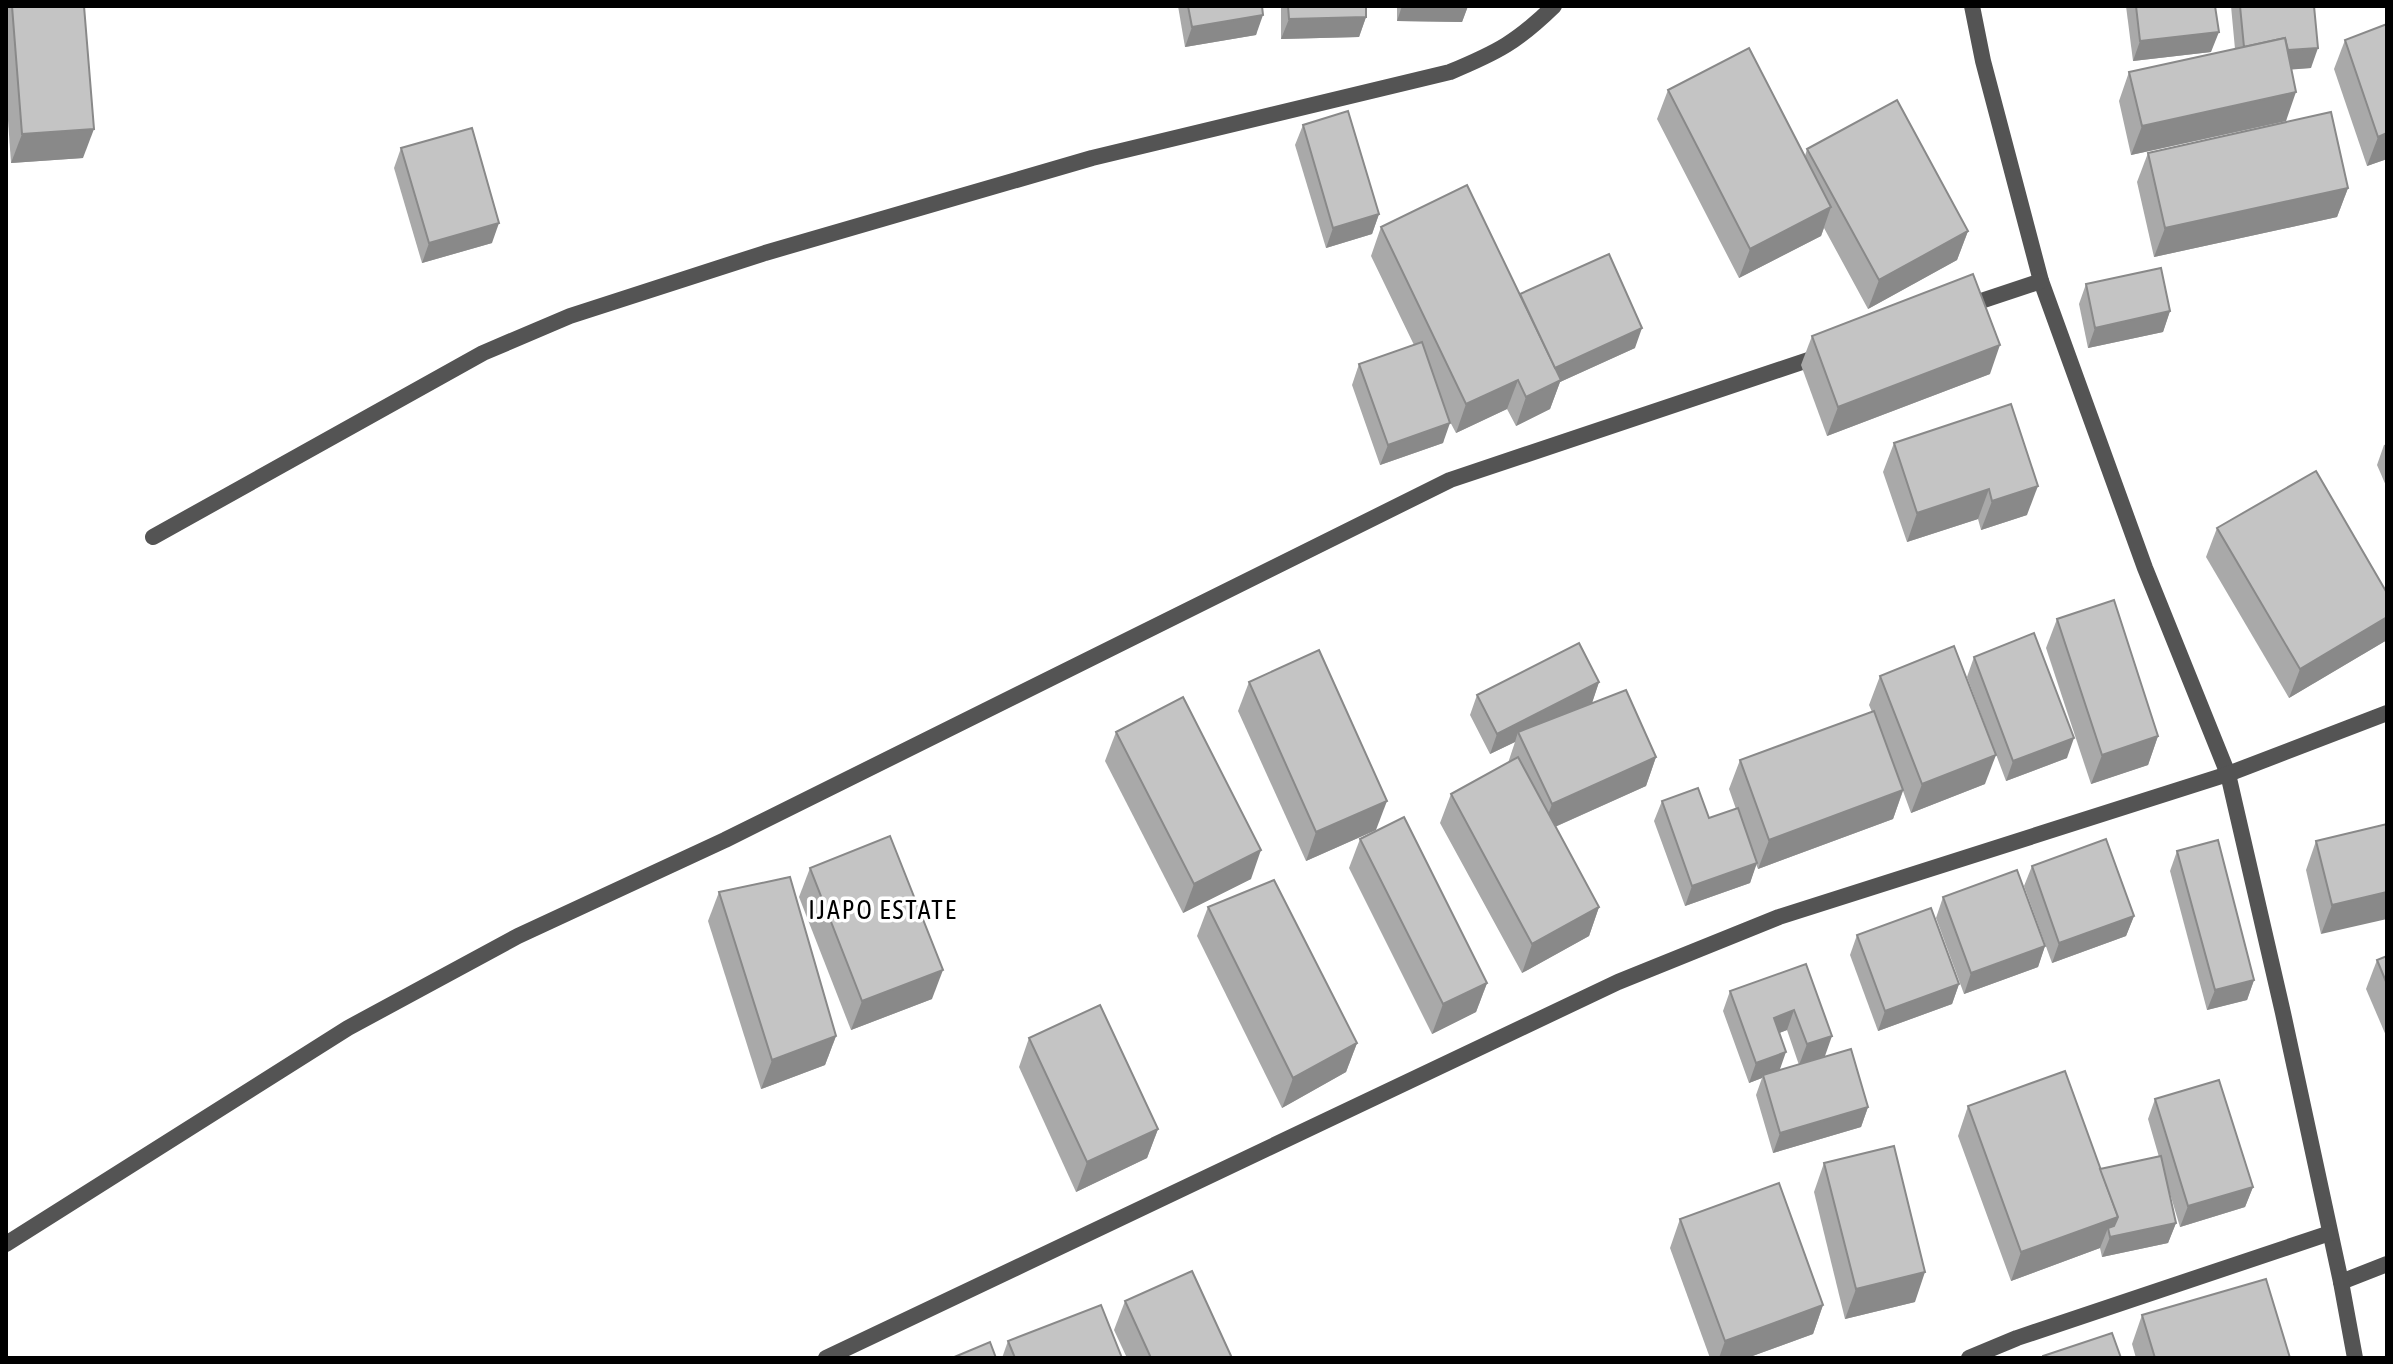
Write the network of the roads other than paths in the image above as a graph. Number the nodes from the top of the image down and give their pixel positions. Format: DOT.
graph roads {
  1 [pos="1554,6"];
  2 [pos="1972,6"];
  3 [pos="2041,281"];
  4 [pos="1950,312"];
  5 [pos="1844,348"];
  6 [pos="153,537"];
  7 [pos="2387,713"];
  8 [pos="2228,774"];
  9 [pos="2330,1233"];
  10 [pos="6,1244"];
  11 [pos="2387,1264"];
  12 [pos="2341,1282"];
  13 [pos="826,1358"];
  14 [pos="1969,1358"];
  15 [pos="2355,1358"];
  1 -- 6 [label="street"];
  2 -- 3 [label="street"];
  3 -- 4 [label="street"];
  3 -- 8 [label="street"];
  5 -- 10 [label="street"];
  7 -- 8 [label="street"];
  8 -- 9 [label="street"];
  8 -- 13 [label="street"];
  9 -- 12 [label="street"];
  9 -- 14 [label="street"];
  11 -- 12 [label="street"];
  12 -- 15 [label="street"];
}
